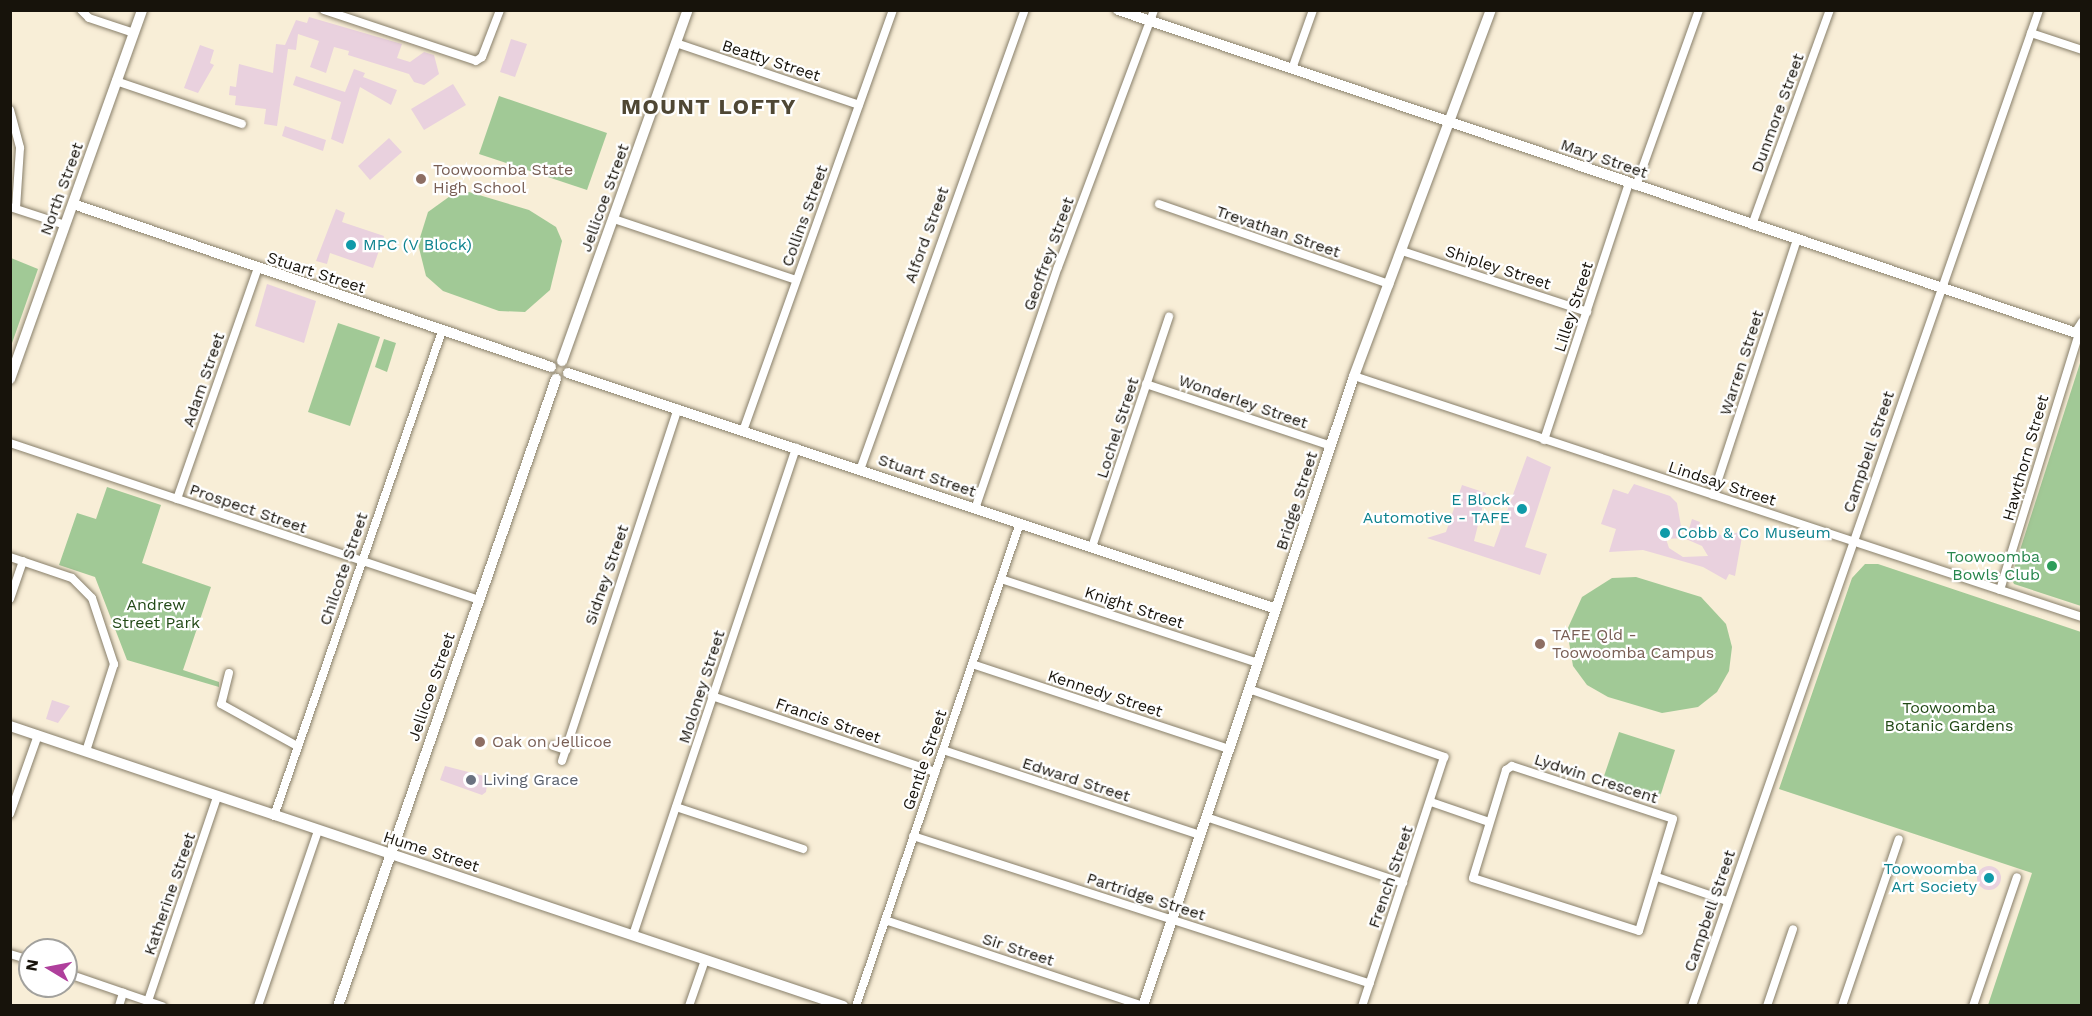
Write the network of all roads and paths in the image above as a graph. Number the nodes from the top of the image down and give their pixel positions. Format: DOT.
graph roads {
  1 [pos="81,10"];
  2 [pos="142,10"];
  3 [pos="324,10"];
  4 [pos="500,10"];
  5 [pos="687,10"];
  6 [pos="893,10"];
  7 [pos="1025,10"];
  8 [pos="1118,10"];
  9 [pos="1313,10"];
  10 [pos="1491,10"];
  11 [pos="1699,10"];
  12 [pos="1830,10"];
  13 [pos="2039,10"];
  14 [pos="1152,16"];
  15 [pos="134,33"];
  16 [pos="2031,33"];
  17 [pos="676,43"];
  18 [pos="2082,50"];
  19 [pos="1292,69"];
  20 [pos="116,81"];
  21 [pos="859,105"];
  22 [pos="10,110"];
  23 [pos="1451,123"];
  24 [pos="242,124"];
  25 [pos="1633,184"];
  26 [pos="73,204"];
  27 [pos="1159,204"];
  28 [pos="13,207"];
  29 [pos="614,219"];
  30 [pos="65,225"];
  31 [pos="1752,225"];
  32 [pos="1797,240"];
  33 [pos="1402,251"];
  34 [pos="257,270"];
  35 [pos="796,280"];
  36 [pos="1389,284"];
  37 [pos="1939,287"];
  38 [pos="1587,312"];
  39 [pos="1169,317"];
  40 [pos="2082,322"];
  41 [pos="442,331"];
  42 [pos="2079,334"];
  43 [pos="562,361"];
  44 [pos="550,366"];
  45 [pos="568,373"];
  46 [pos="1354,376"];
  47 [pos="10,379"];
  48 [pos="556,379"];
  49 [pos="1146,384"];
  50 [pos="678,409"];
  51 [pos="743,431"];
  52 [pos="1544,440"];
  53 [pos="10,443"];
  54 [pos="1331,446"];
  55 [pos="796,448"];
  56 [pos="860,470"];
  57 [pos="1713,495"];
  58 [pos="177,499"];
  59 [pos="975,509"];
  60 [pos="1020,523"];
  61 [pos="1852,542"];
  62 [pos="1092,547"];
  63 [pos="10,557"];
  64 [pos="23,561"];
  65 [pos="361,561"];
  66 [pos="1001,579"];
  67 [pos="2000,590"];
  68 [pos="10,599"];
  69 [pos="478,600"];
  70 [pos="1276,609"];
  71 [pos="2082,617"];
  72 [pos="1258,663"];
  73 [pos="972,664"];
  74 [pos="229,673"];
  75 [pos="1249,689"];
  76 [pos="712,696"];
  77 [pos="10,726"];
  78 [pos="38,735"];
  79 [pos="297,746"];
  80 [pos="554,746"];
  81 [pos="1229,749"];
  82 [pos="566,750"];
  83 [pos="943,750"];
  84 [pos="86,751"];
  85 [pos="562,761"];
  86 [pos="935,772"];
  87 [pos="217,797"];
  88 [pos="1431,802"];
  89 [pos="676,807"];
  90 [pos="10,814"];
  91 [pos="274,816"];
  92 [pos="1206,817"];
  93 [pos="1490,822"];
  94 [pos="318,831"];
  95 [pos="1200,835"];
  96 [pos="913,836"];
  97 [pos="1899,839"];
  98 [pos="803,849"];
  99 [pos="390,855"];
  100 [pos="1657,877"];
  101 [pos="2017,877"];
  102 [pos="1403,883"];
  103 [pos="1727,901"];
  104 [pos="1172,919"];
  105 [pos="885,920"];
  106 [pos="1793,929"];
  107 [pos="633,934"];
  108 [pos="705,960"];
  109 [pos="78,977"];
  110 [pos="1370,984"];
  111 [pos="123,993"];
  112 [pos="148,1001"];
  113 [pos="829,1003"];
  114 [pos="118,1005"];
  115 [pos="162,1005"];
  116 [pos="258,1005"];
  117 [pos="338,1005"];
  118 [pos="689,1005"];
  119 [pos="843,1005"];
  120 [pos="856,1005"];
  121 [pos="1143,1005"];
  122 [pos="1362,1005"];
  123 [pos="1692,1005"];
  124 [pos="1767,1005"];
  125 [pos="1842,1005"];
  126 [pos="1973,1005"];
  1 -- 15 [label="street"];
  2 -- 15 [label="street, North Street"];
  3 -- 4 [label="street"];
  5 -- 17 [label="street, Jellicoe Street"];
  6 -- 21 [label="street, Collins Street"];
  7 -- 56 [label="street, Alford Street"];
  8 -- 14 [label="street, Mary Street"];
  9 -- 19 [label="street"];
  10 -- 23 [label="street, Bridge Street"];
  11 -- 25 [label="street, Lilley Street"];
  12 -- 31 [label="street, Dunmore Street"];
  13 -- 16 [label="street, Campbell Street"];
  14 -- 19 [label="street, Mary Street"];
  14 -- 59 [label="street, Geoffrey Street"];
  15 -- 20 [label="street, North Street"];
  16 -- 18 [label="street"];
  16 -- 37 [label="street, Campbell Street"];
  17 -- 21 [label="street, Beatty Street"];
  17 -- 29 [label="street, Jellicoe Street"];
  19 -- 23 [label="street, Mary Street"];
  20 -- 24 [label="street"];
  20 -- 26 [label="street, North Street"];
  21 -- 35 [label="street, Collins Street"];
  22 -- 28 [label="street"];
  23 -- 25 [label="street, Mary Street"];
  23 -- 33 [label="street, Bridge Street"];
  25 -- 31 [label="street, Mary Street"];
  25 -- 38 [label="street, Lilley Street"];
  26 -- 30 [label="street, North Street"];
  26 -- 34 [label="street, Stuart Street"];
  27 -- 36 [label="street, Trevathan Street"];
  28 -- 30 [label="street"];
  29 -- 35 [label="street"];
  29 -- 43 [label="street, Jellicoe Street"];
  30 -- 47 [label="street, North Street"];
  31 -- 32 [label="street, Mary Street"];
  32 -- 37 [label="street, Mary Street"];
  32 -- 57 [label="street, Warren Street"];
  33 -- 36 [label="street, Bridge Street"];
  33 -- 38 [label="street, Shipley Street"];
  34 -- 41 [label="street, Stuart Street"];
  34 -- 58 [label="street, Adam Street"];
  35 -- 51 [label="street, Collins Street"];
  36 -- 46 [label="street, Bridge Street"];
  37 -- 42 [label="street, Mary Street"];
  37 -- 61 [label="street, Campbell Street"];
  38 -- 52 [label="street, Lilley Street"];
  39 -- 49 [label="street, Lochel Street"];
  40 -- 42 [label="street, Hawthorn Street"];
  41 -- 44 [label="street, Stuart Street"];
  41 -- 65 [label="street, Chilcote Street"];
  42 -- 67 [label="street, Hawthorn Street"];
  43 -- 44 [label="street"];
  43 -- 45 [label="street"];
  44 -- 48 [label="street"];
  45 -- 48 [label="street"];
  45 -- 50 [label="street, Stuart Street"];
  46 -- 52 [label="street, Lindsay Street"];
  46 -- 54 [label="street, Bridge Street"];
  48 -- 69 [label="street, Jellicoe Street"];
  49 -- 54 [label="street, Wonderley Street"];
  49 -- 62 [label="street, Lochel Street"];
  50 -- 51 [label="street, Stuart Street"];
  50 -- 82 [label="street, Sidney Street"];
  51 -- 55 [label="street, Stuart Street"];
  52 -- 57 [label="street, Lindsay Street"];
  53 -- 58 [label="street, Prospect Street"];
  54 -- 70 [label="street, Bridge Street"];
  55 -- 56 [label="street, Stuart Street"];
  55 -- 76 [label="street, Moloney Street"];
  56 -- 59 [label="street, Stuart Street"];
  57 -- 61 [label="street, Lindsay Street"];
  58 -- 65 [label="street, Prospect Street"];
  59 -- 60 [label="street, Stuart Street"];
  60 -- 62 [label="street, Stuart Street"];
  60 -- 66 [label="street, Gentle Street"];
  61 -- 67 [label="street, Lindsay Street"];
  61 -- 103 [label="street, Campbell Street"];
  62 -- 70 [label="street, Stuart Street"];
  63 -- 64 [label="street"];
  64 -- 68 [label="street"];
  64 -- 84 [label="street"];
  65 -- 69 [label="street, Prospect Street"];
  65 -- 79 [label="street, Chilcote Street"];
  66 -- 72 [label="street, Knight Street"];
  66 -- 73 [label="street, Gentle Street"];
  67 -- 71 [label="street, Lindsay Street"];
  69 -- 99 [label="street, Jellicoe Street"];
  70 -- 72 [label="street, Bridge Street"];
  72 -- 75 [label="street, Bridge Street"];
  73 -- 81 [label="street, Kennedy Street"];
  73 -- 83 [label="street, Gentle Street"];
  74 -- 79 [label="street"];
  75 -- 81 [label="street, Bridge Street"];
  75 -- 88 [label="street, French Street"];
  76 -- 86 [label="street, Francis Street"];
  76 -- 89 [label="street, Moloney Street"];
  77 -- 78 [label="street, Hume Street"];
  78 -- 84 [label="street, Hume Street"];
  78 -- 90 [label="street"];
  79 -- 91 [label="street, Chilcote Street"];
  80 -- 82 [label="street"];
  81 -- 92 [label="street, Bridge Street"];
  82 -- 85 [label="street, Sidney Street"];
  83 -- 86 [label="street, Gentle Street"];
  83 -- 95 [label="street, Edward Street"];
  84 -- 87 [label="street, Hume Street"];
  86 -- 96 [label="street, Gentle Street"];
  87 -- 91 [label="street, Hume Street"];
  87 -- 112 [label="street, Katherine Street"];
  88 -- 93 [label="street"];
  88 -- 102 [label="street, French Street"];
  89 -- 98 [label="street"];
  89 -- 107 [label="street, Moloney Street"];
  91 -- 94 [label="street, Hume Street"];
  92 -- 95 [label="street, Bridge Street"];
  92 -- 102 [label="street"];
  93 -- 100 [label="street, Lydwin Crescent"];
  93 -- 100 [label="street, Lydwin Crescent"];
  94 -- 99 [label="street, Hume Street"];
  94 -- 116 [label="street"];
  95 -- 104 [label="street, Bridge Street"];
  96 -- 104 [label="street, Partridge Street"];
  96 -- 105 [label="street, Gentle Street"];
  97 -- 125 [label="street"];
  99 -- 107 [label="street, Hume Street"];
  99 -- 117 [label="street, Jellicoe Street"];
  100 -- 103 [label="street"];
  101 -- 126 [label="street"];
  102 -- 110 [label="street, French Street"];
  103 -- 123 [label="street, Campbell Street"];
  104 -- 110 [label="street, Partridge Street"];
  104 -- 121 [label="street, Bridge Street"];
  105 -- 120 [label="street, Gentle Street"];
  105 -- 121 [label="street, Sir Street"];
  106 -- 124 [label="street"];
  107 -- 108 [label="street, Hume Street"];
  108 -- 113 [label="street, Hume Street"];
  108 -- 118 [label="street"];
  109 -- 111 [label="street"];
  110 -- 122 [label="street, French Street"];
  111 -- 112 [label="street"];
  111 -- 114 [label="street"];
  112 -- 115 [label="street"];
  113 -- 119 [label="street, Hume Street"];
}
